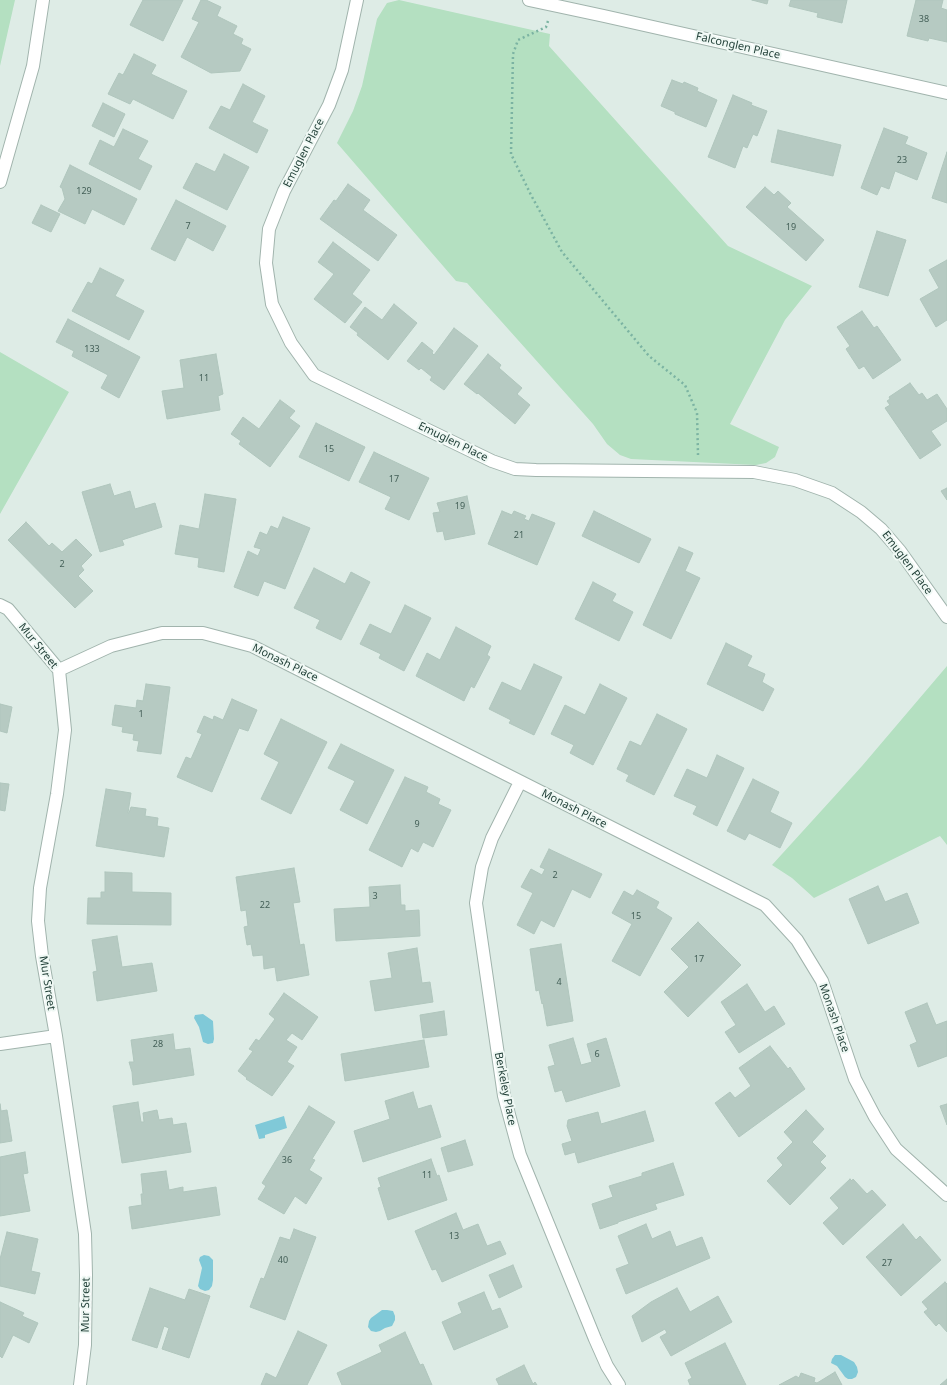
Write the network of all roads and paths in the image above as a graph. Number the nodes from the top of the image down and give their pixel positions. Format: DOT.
graph roads {
  1 [pos="43,0"];
  2 [pos="357,0"];
  3 [pos="529,0"];
  4 [pos="551,5"];
  5 [pos="947,93"];
  6 [pos="0,182"];
  7 [pos="699,471"];
  8 [pos="0,605"];
  9 [pos="947,617"];
  10 [pos="59,670"];
  11 [pos="520,782"];
  12 [pos="56,1036"];
  13 [pos="0,1044"];
  14 [pos="947,1195"];
  15 [pos="80,1385"];
  16 [pos="619,1385"];
  1 -- 6 [label="street"];
  2 -- 7 [label="street, Emuglen Place"];
  3 -- 4 [label="street, Falconglen Place"];
  4 -- 5 [label="street, Falconglen Place"];
  4 -- 7 [label="path"];
  7 -- 9 [label="street, Emuglen Place"];
  8 -- 10 [label="street, Mur Street"];
  10 -- 11 [label="street, Monash Place"];
  10 -- 12 [label="street, Mur Street"];
  11 -- 14 [label="street, Monash Place"];
  11 -- 16 [label="street, Berkeley Place"];
  12 -- 13 [label="street"];
  12 -- 15 [label="street, Mur Street"];
}
